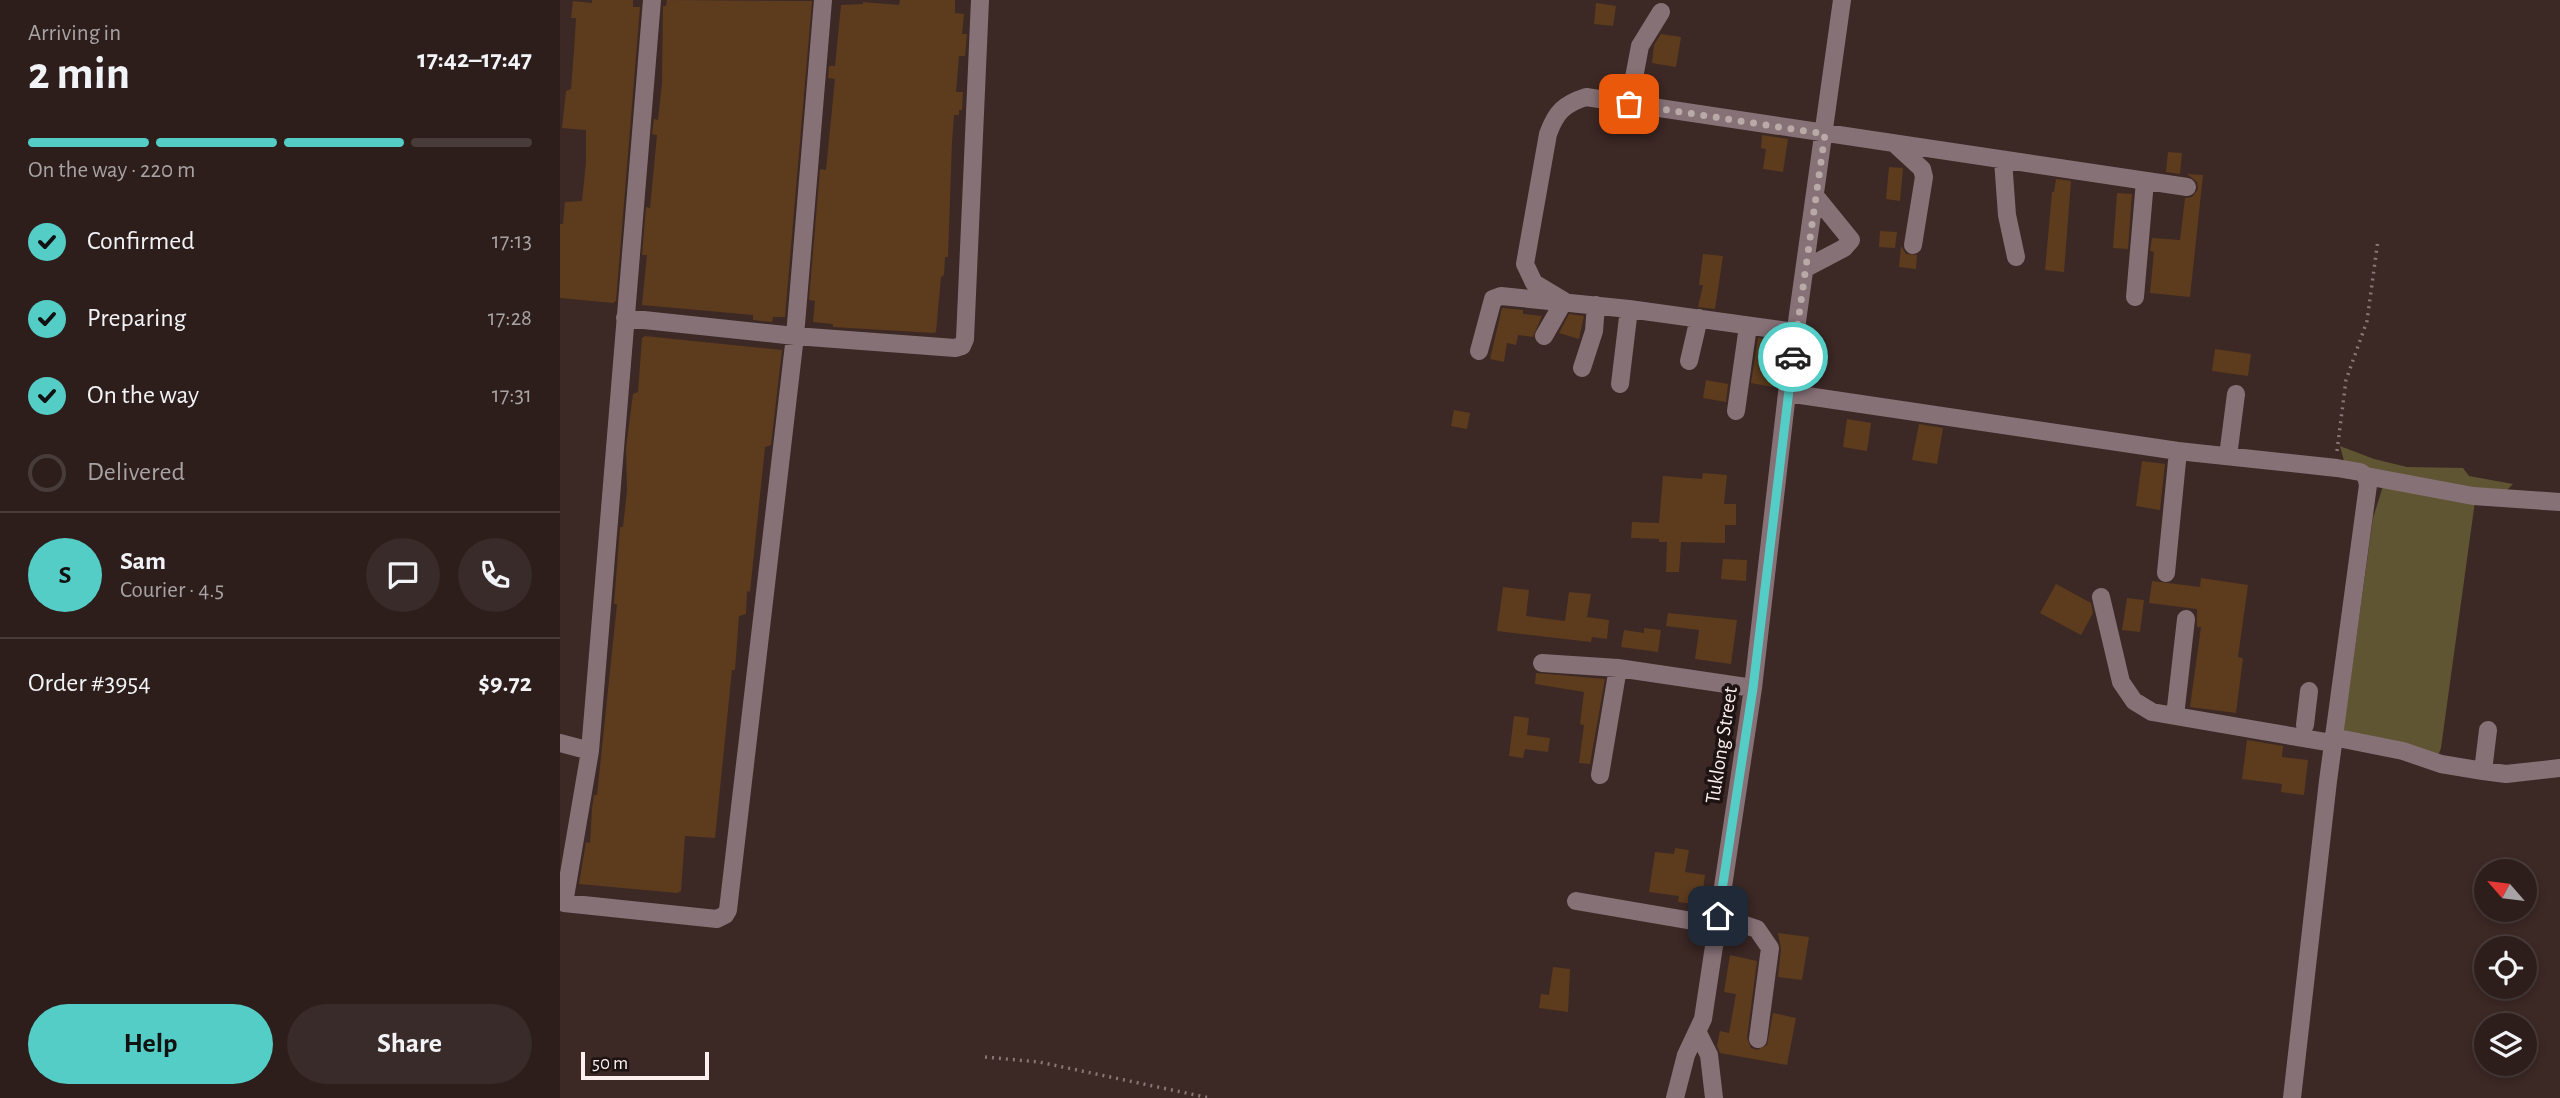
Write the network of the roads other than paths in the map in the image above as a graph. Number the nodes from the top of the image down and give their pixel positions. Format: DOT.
graph roads {
  1 [pos="652,0"];
  2 [pos="823,0"];
  3 [pos="980,0"];
  4 [pos="1842,0"];
  5 [pos="1661,12"];
  6 [pos="1629,104"];
  7 [pos="1825,134"];
  8 [pos="1896,145"];
  9 [pos="2004,160"];
  10 [pos="2145,181"];
  11 [pos="2187,187"];
  12 [pos="1816,197"];
  13 [pos="1913,245"];
  14 [pos="2016,257"];
  15 [pos="1806,268"];
  16 [pos="2135,297"];
  17 [pos="1564,301"];
  18 [pos="1596,305"];
  19 [pos="1629,309"];
  20 [pos="625,318"];
  21 [pos="1699,318"];
  22 [pos="1748,326"];
  23 [pos="1796,332"];
  24 [pos="795,336"];
  25 [pos="1544,336"];
  26 [pos="1479,351"];
  27 [pos="1689,361"];
  28 [pos="1582,368"];
  29 [pos="1620,384"];
  30 [pos="1787,393"];
  31 [pos="2236,394"];
  32 [pos="1736,411"];
  33 [pos="2178,451"];
  34 [pos="2228,457"];
  35 [pos="2366,476"];
  36 [pos="2560,502"];
  37 [pos="2166,573"];
  38 [pos="2101,597"];
  39 [pos="2186,618"];
  40 [pos="1542,663"];
  41 [pos="1618,668"];
  42 [pos="1753,688"];
  43 [pos="2308,691"];
  44 [pos="2175,716"];
  45 [pos="2488,730"];
  46 [pos="2304,732"];
  47 [pos="2333,740"];
  48 [pos="560,743"];
  49 [pos="590,751"];
  50 [pos="2560,768"];
  51 [pos="2483,771"];
  52 [pos="1600,775"];
  53 [pos="1576,901"];
  54 [pos="562,903"];
  55 [pos="1717,921"];
  56 [pos="1698,1033"];
  57 [pos="1758,1039"];
  58 [pos="1675,1098"];
  59 [pos="1714,1098"];
  60 [pos="2292,1098"];
  1 -- 20 [label="street"];
  2 -- 24 [label="street"];
  3 -- 24 [label="street"];
  4 -- 7 [label="street, Tuklong Street"];
  5 -- 6 [label="street"];
  6 -- 7 [label="street"];
  6 -- 17 [label="street"];
  7 -- 8 [label="street"];
  7 -- 12 [label="street, Tuklong Street"];
  8 -- 9 [label="street"];
  8 -- 13 [label="street"];
  9 -- 10 [label="street"];
  9 -- 14 [label="street"];
  10 -- 11 [label="street"];
  10 -- 16 [label="street"];
  12 -- 15 [label="street, Tuklong Street"];
  12 -- 15 [label="street"];
  15 -- 23 [label="street, Tuklong Street"];
  17 -- 18 [label="street"];
  17 -- 25 [label="street"];
  17 -- 26 [label="street"];
  18 -- 19 [label="street"];
  18 -- 28 [label="street"];
  19 -- 21 [label="street"];
  19 -- 29 [label="street"];
  20 -- 24 [label="street"];
  20 -- 49 [label="street"];
  21 -- 22 [label="street"];
  21 -- 27 [label="street"];
  22 -- 23 [label="street"];
  22 -- 32 [label="street"];
  23 -- 30 [label="street, Tuklong Street"];
  24 -- 54 [label="street"];
  30 -- 33 [label="street"];
  30 -- 42 [label="street, Tuklong Street"];
  31 -- 34 [label="street"];
  33 -- 34 [label="street"];
  33 -- 37 [label="street"];
  34 -- 35 [label="street"];
  35 -- 36 [label="street"];
  35 -- 47 [label="street"];
  38 -- 44 [label="street"];
  39 -- 44 [label="street"];
  40 -- 41 [label="street"];
  41 -- 42 [label="street"];
  41 -- 52 [label="street"];
  42 -- 55 [label="street, Tuklong Street"];
  43 -- 46 [label="street"];
  44 -- 46 [label="street"];
  45 -- 51 [label="street"];
  46 -- 47 [label="street"];
  47 -- 51 [label="street"];
  47 -- 60 [label="street"];
  48 -- 49 [label="street"];
  49 -- 54 [label="street"];
  50 -- 51 [label="street"];
  53 -- 55 [label="street"];
  55 -- 56 [label="street, Tuklong Street"];
  55 -- 57 [label="street"];
  56 -- 58 [label="street, Tuklong Street"];
  56 -- 59 [label="street"];
}
